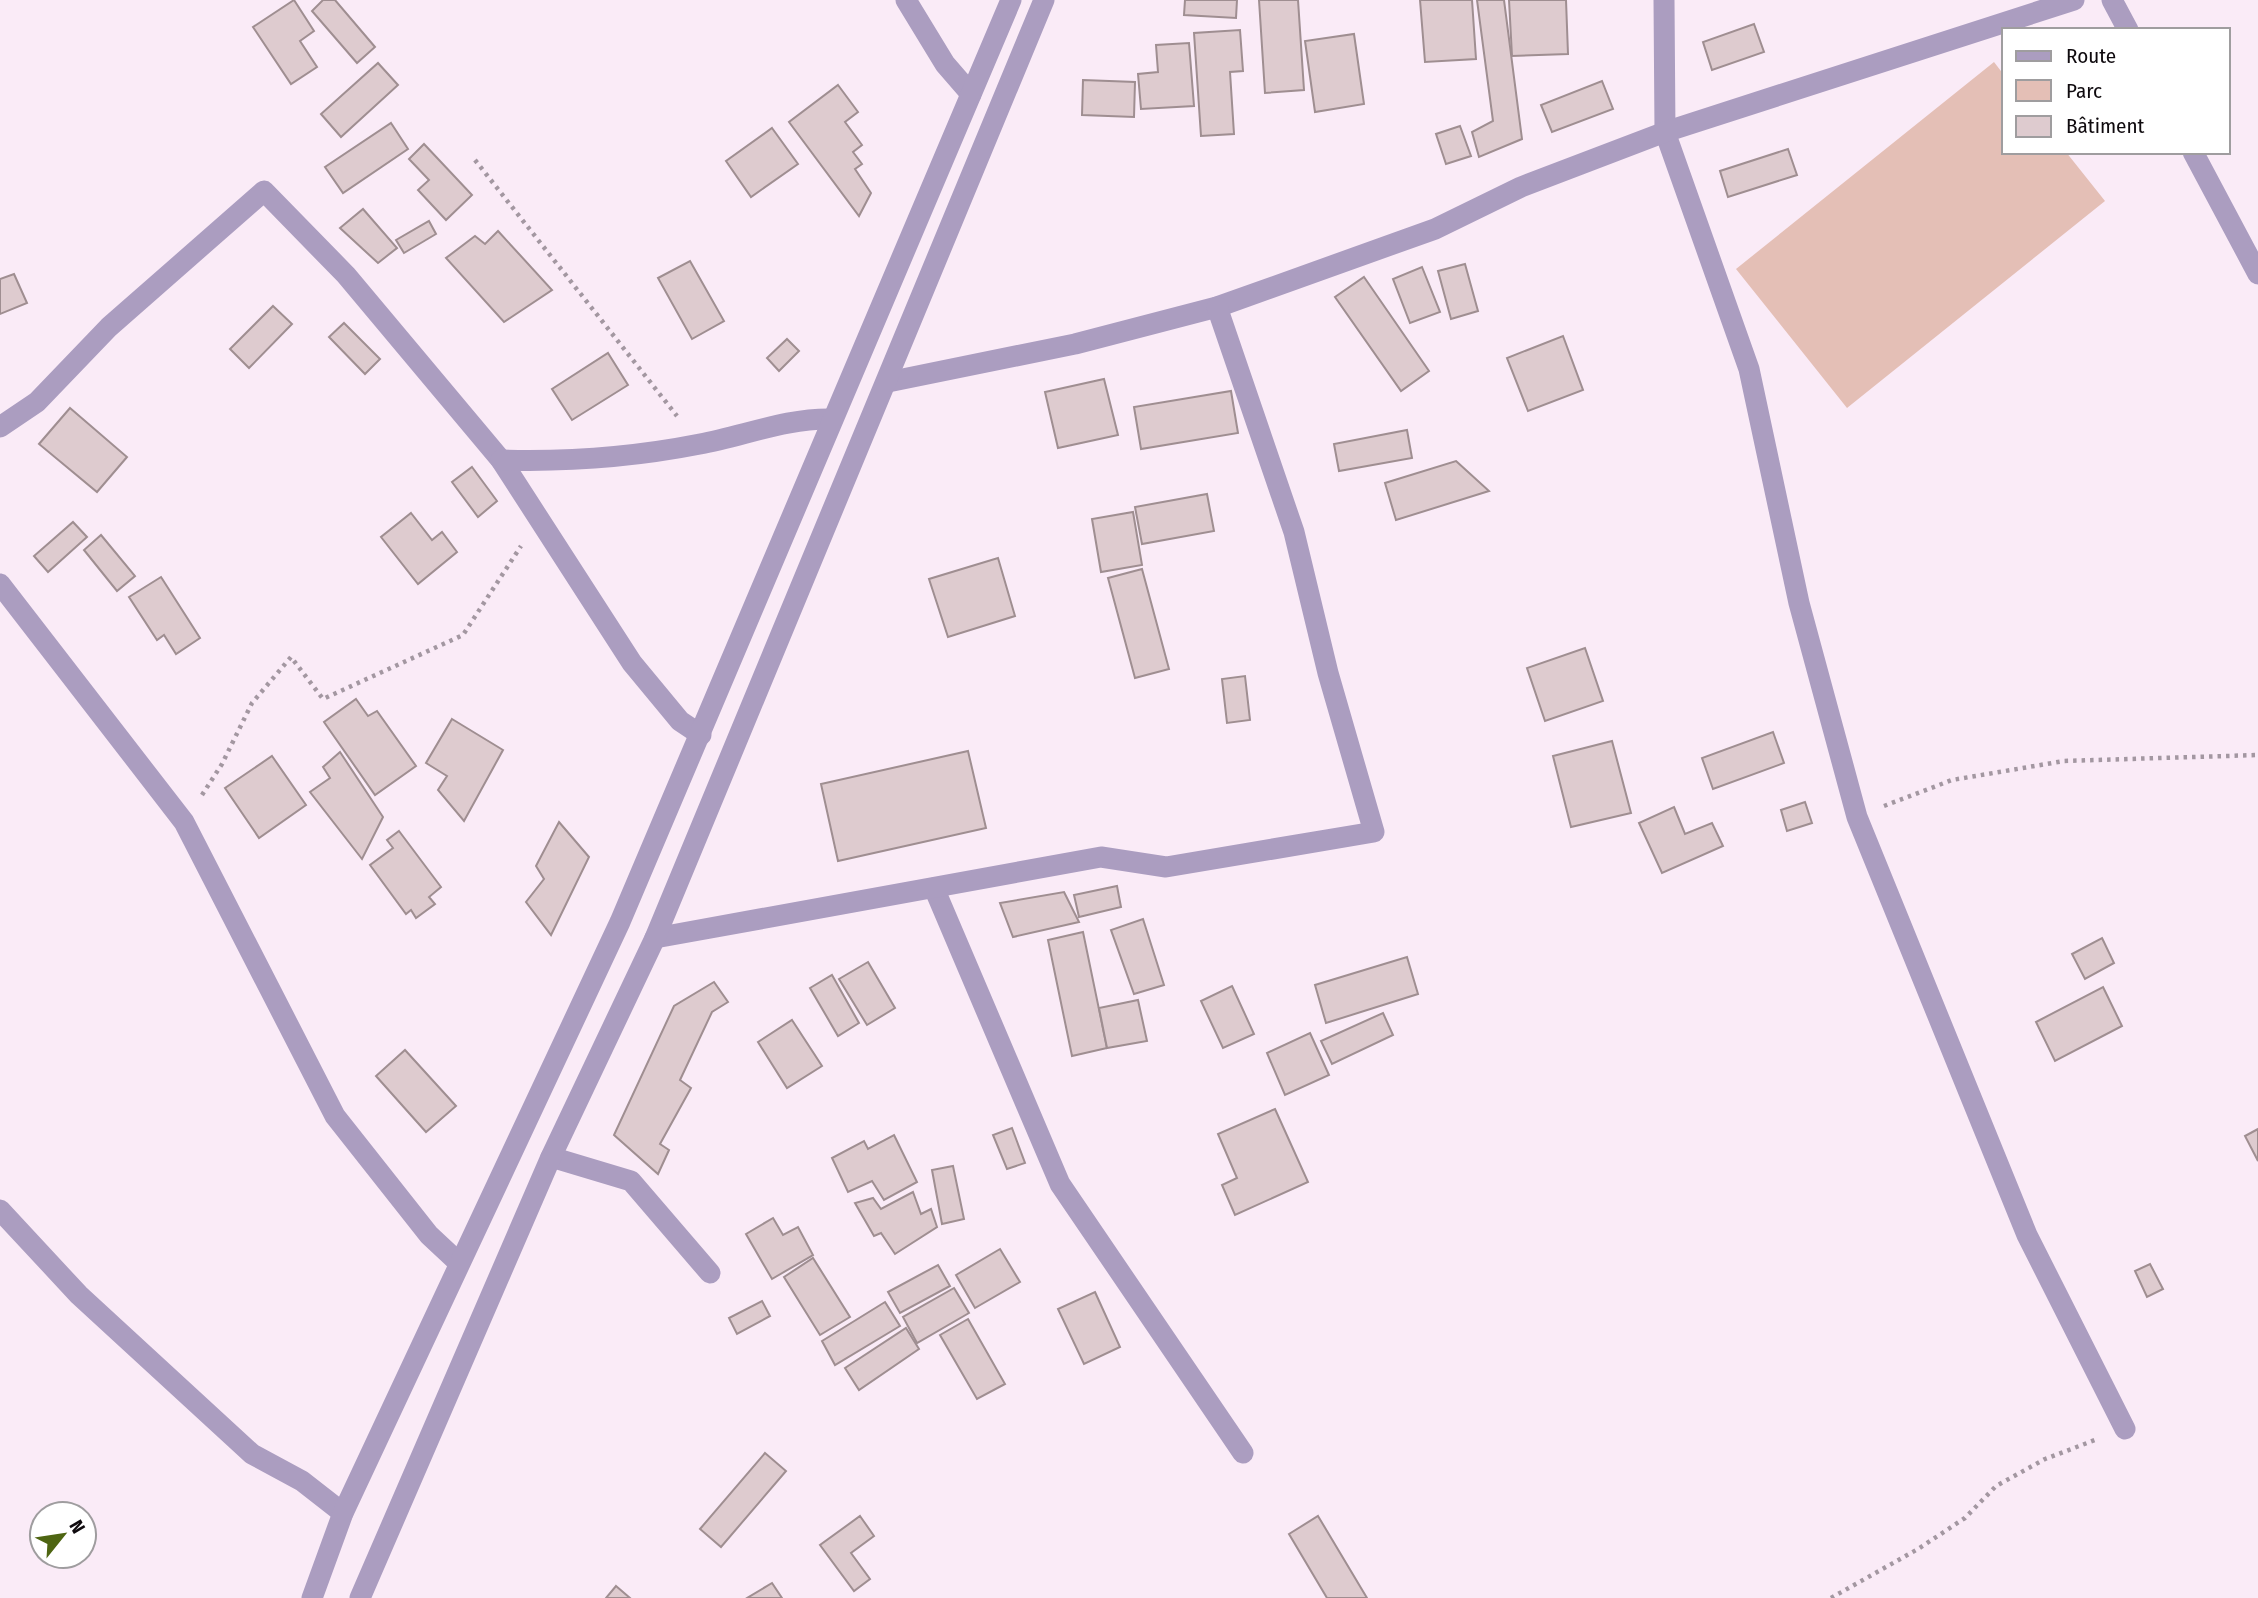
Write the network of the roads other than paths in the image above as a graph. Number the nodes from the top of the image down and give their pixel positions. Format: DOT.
graph roads {
  1 [pos="906,0"];
  2 [pos="1011,0"];
  3 [pos="1044,0"];
  4 [pos="1664,0"];
  5 [pos="2074,0"];
  6 [pos="2112,0"];
  7 [pos="2127,28"];
  8 [pos="971,94"];
  9 [pos="1665,132"];
  10 [pos="2194,154"];
  11 [pos="2258,274"];
  12 [pos="1217,307"];
  13 [pos="888,382"];
  14 [pos="832,419"];
  15 [pos="0,427"];
  16 [pos="501,460"];
  17 [pos="0,584"];
  18 [pos="701,735"];
  19 [pos="934,888"];
  20 [pos="655,938"];
  21 [pos="551,1157"];
  22 [pos="0,1210"];
  23 [pos="459,1263"];
  24 [pos="710,1273"];
  25 [pos="2125,1429"];
  26 [pos="1243,1453"];
  27 [pos="342,1513"];
  28 [pos="312,1598"];
  29 [pos="360,1598"];
  1 -- 8 [label="street"];
  2 -- 8 [label="street"];
  3 -- 13 [label="street"];
  4 -- 9 [label="street"];
  5 -- 9 [label="street"];
  6 -- 7 [label="street"];
  8 -- 14 [label="street"];
  9 -- 12 [label="street"];
  9 -- 25 [label="street"];
  10 -- 11 [label="street"];
  12 -- 13 [label="street"];
  12 -- 19 [label="street"];
  13 -- 20 [label="street"];
  14 -- 16 [label="street"];
  14 -- 18 [label="street"];
  15 -- 16 [label="street"];
  16 -- 18 [label="street"];
  17 -- 23 [label="street"];
  18 -- 23 [label="street"];
  19 -- 20 [label="street"];
  19 -- 26 [label="street"];
  20 -- 21 [label="street"];
  21 -- 24 [label="street"];
  21 -- 29 [label="street"];
  22 -- 27 [label="street"];
  23 -- 27 [label="street"];
  27 -- 28 [label="street"];
}
